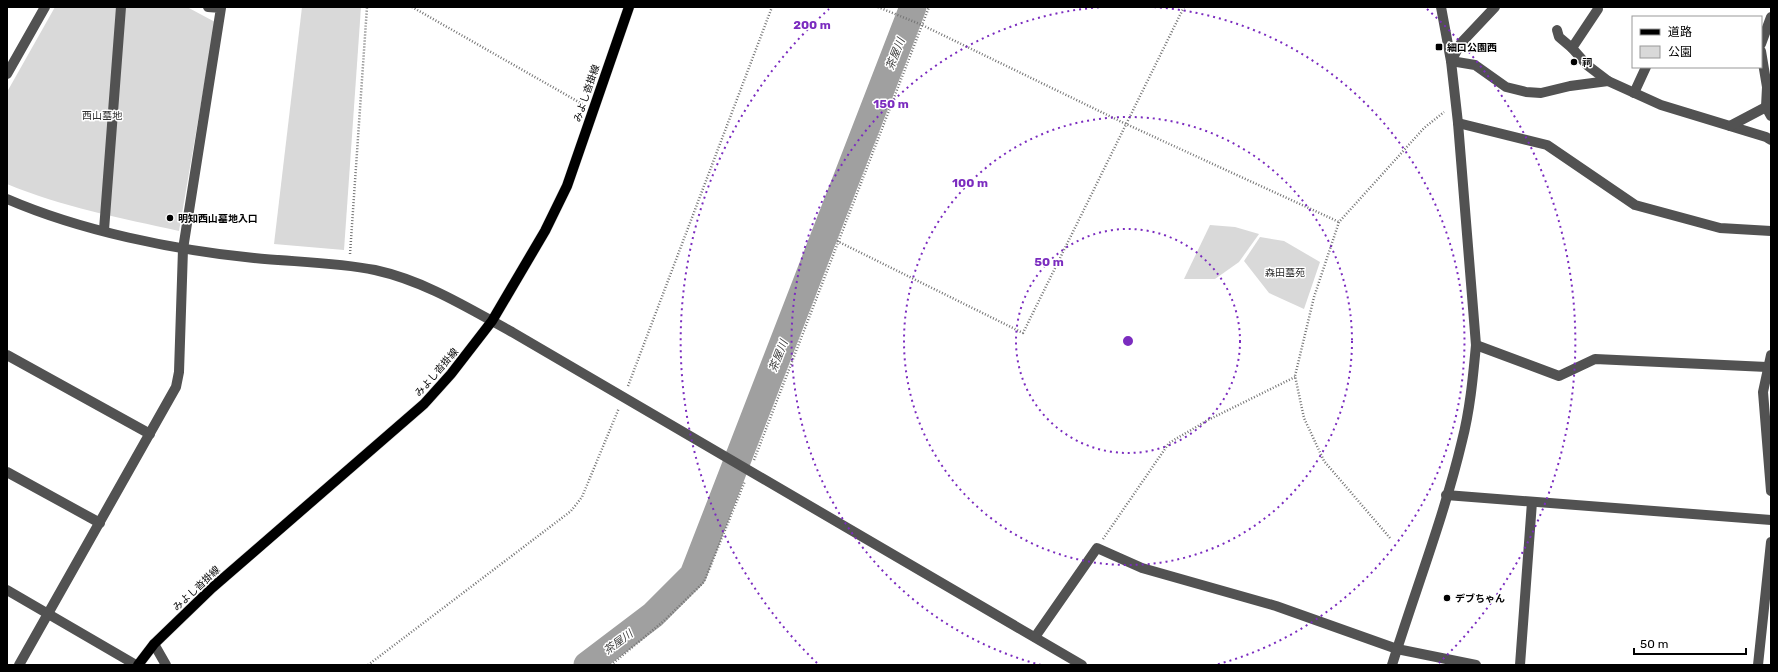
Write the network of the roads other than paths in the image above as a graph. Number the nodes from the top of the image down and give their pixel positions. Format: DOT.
graph roads {
  1 [pos="44,7"];
  2 [pos="121,7"];
  3 [pos="208,7"];
  4 [pos="629,7"];
  5 [pos="1442,7"];
  6 [pos="1495,7"];
  7 [pos="1598,9"];
  8 [pos="1771,17"];
  9 [pos="1557,30"];
  10 [pos="1762,41"];
  11 [pos="1572,48"];
  12 [pos="1762,57"];
  13 [pos="1451,60"];
  14 [pos="1646,68"];
  15 [pos="7,74"];
  16 [pos="1608,81"];
  17 [pos="1634,93"];
  18 [pos="1769,110"];
  19 [pos="1458,122"];
  20 [pos="1730,126"];
  21 [pos="1771,140"];
  22 [pos="7,199"];
  23 [pos="104,230"];
  24 [pos="1771,231"];
  25 [pos="183,249"];
  26 [pos="492,321"];
  27 [pos="1476,345"];
  28 [pos="7,355"];
  29 [pos="1771,356"];
  30 [pos="1767,367"];
  31 [pos="1763,392"];
  32 [pos="1771,406"];
  33 [pos="150,434"];
  34 [pos="7,472"];
  35 [pos="1771,492"];
  36 [pos="1446,495"];
  37 [pos="1532,502"];
  38 [pos="1771,520"];
  39 [pos="100,523"];
  40 [pos="1771,542"];
  41 [pos="7,590"];
  42 [pos="49,614"];
  43 [pos="1035,637"];
  44 [pos="154,644"];
  45 [pos="1397,649"];
  46 [pos="19,665"];
  47 [pos="137,665"];
  48 [pos="166,665"];
  49 [pos="1082,665"];
  50 [pos="1392,665"];
  51 [pos="1476,665"];
  52 [pos="1520,665"];
  53 [pos="1758,665"];
  1 -- 15 [label="street"];
  2 -- 23 [label="street"];
  3 -- 25 [label="street"];
  4 -- 26 [label="main road, みよし沓掛線"];
  5 -- 13 [label="street"];
  6 -- 13 [label="street"];
  7 -- 11 [label="street"];
  8 -- 10 [label="street"];
  9 -- 11 [label="street"];
  11 -- 16 [label="street"];
  12 -- 18 [label="street"];
  13 -- 16 [label="street"];
  13 -- 19 [label="street"];
  14 -- 17 [label="street"];
  16 -- 17 [label="street"];
  17 -- 20 [label="street"];
  18 -- 20 [label="street"];
  19 -- 24 [label="street"];
  19 -- 27 [label="street"];
  20 -- 21 [label="street"];
  22 -- 23 [label="street"];
  23 -- 25 [label="street"];
  25 -- 26 [label="street"];
  25 -- 33 [label="street"];
  26 -- 43 [label="street"];
  26 -- 44 [label="main road, みよし沓掛線"];
  27 -- 30 [label="street"];
  27 -- 36 [label="street"];
  28 -- 33 [label="street"];
  29 -- 30 [label="street"];
  30 -- 31 [label="street"];
  31 -- 32 [label="street"];
  31 -- 35 [label="street"];
  33 -- 39 [label="street"];
  34 -- 39 [label="street"];
  36 -- 37 [label="street"];
  36 -- 45 [label="street"];
  37 -- 38 [label="street"];
  37 -- 52 [label="street"];
  39 -- 42 [label="street"];
  40 -- 53 [label="street"];
  41 -- 42 [label="street"];
  42 -- 46 [label="street"];
  42 -- 47 [label="street"];
  43 -- 45 [label="street"];
  43 -- 49 [label="street"];
  44 -- 47 [label="main road, みよし沓掛線"];
  44 -- 48 [label="street"];
  45 -- 50 [label="street"];
  45 -- 51 [label="street"];
}
